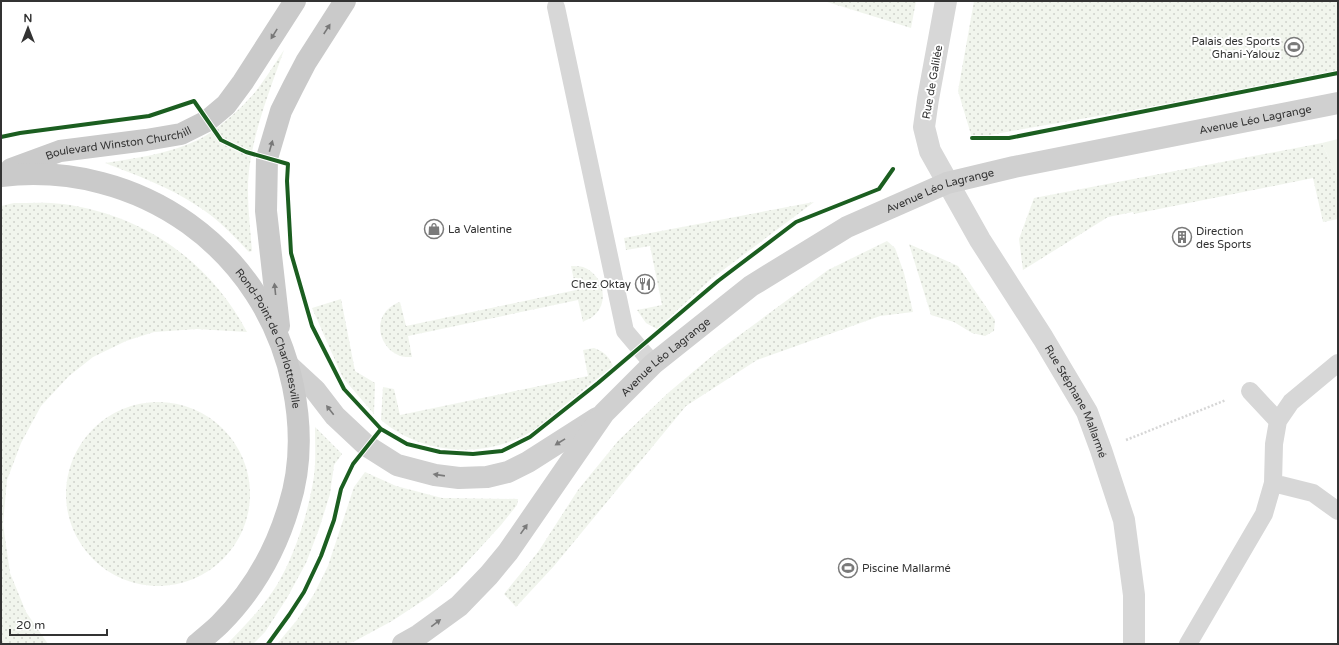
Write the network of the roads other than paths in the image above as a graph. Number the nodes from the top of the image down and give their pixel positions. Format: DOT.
graph roads {
  1 [pos="295,1"];
  2 [pos="345,1"];
  3 [pos="946,1"];
  4 [pos="556,7"];
  5 [pos="1338,103"];
  6 [pos="1,173"];
  7 [pos="1,176"];
  8 [pos="947,183"];
  9 [pos="281,342"];
  10 [pos="1338,363"];
  11 [pos="653,364"];
  12 [pos="289,366"];
  13 [pos="1250,391"];
  14 [pos="604,413"];
  15 [pos="1278,422"];
  16 [pos="1273,482"];
  17 [pos="1338,511"];
  18 [pos="197,644"];
  19 [pos="403,644"];
  20 [pos="1134,644"];
  21 [pos="1188,644"];
  1 -- 6 [label="main road, Boulevard Winston Churchill, one-way"];
  9 -- 2 [label="main road, one-way"];
  3 -- 8 [label="street, Rue de Galilée"];
  4 -- 11 [label="lane"];
  5 -- 8 [label="main road, Avenue Léo Lagrange"];
  7 -- 9 [label="main road, Rond-Point de Charlottesville"];
  8 -- 11 [label="main road, Avenue Léo Lagrange"];
  8 -- 20 [label="street, Rue Stéphane Mallarmé"];
  9 -- 12 [label="main road, Rond-Point de Charlottesville"];
  10 -- 15 [label="lane"];
  11 -- 14 [label="main road, Avenue Léo Lagrange"];
  14 -- 12 [label="main road, Avenue Léo Lagrange, one-way"];
  12 -- 18 [label="main road, Rond-Point de Charlottesville"];
  13 -- 15 [label="lane"];
  19 -- 14 [label="main road, Avenue Léo Lagrange, one-way"];
  15 -- 16 [label="lane"];
  16 -- 17 [label="lane"];
  16 -- 21 [label="lane"];
}
